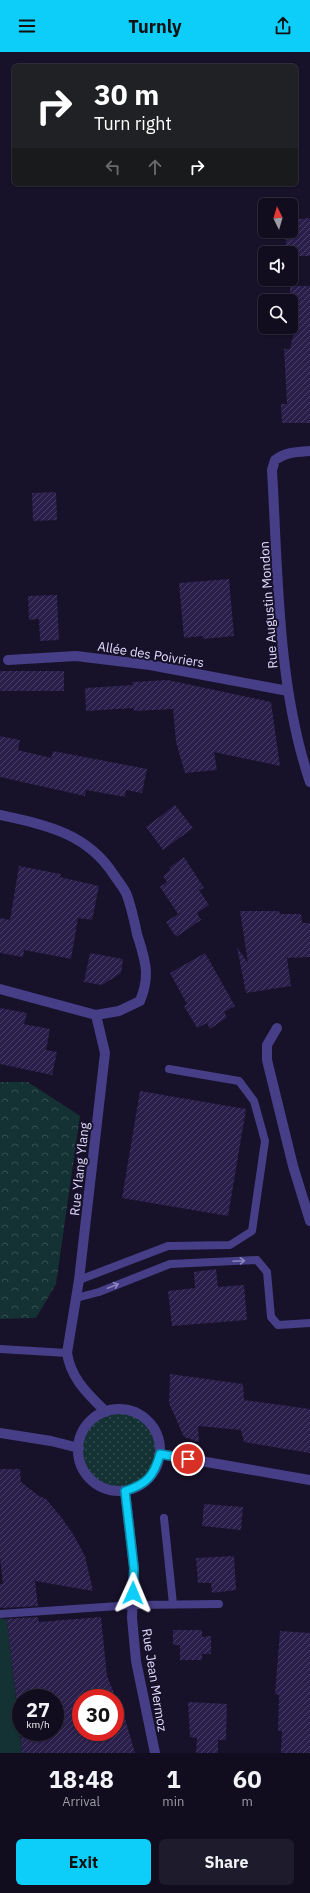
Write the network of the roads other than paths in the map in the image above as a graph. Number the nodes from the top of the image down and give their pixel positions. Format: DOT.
graph roads {
  1 [pos="310,451"];
  2 [pos="8,660"];
  3 [pos="288,692"];
  4 [pos="310,782"];
  5 [pos="0,815"];
  6 [pos="0,989"];
  7 [pos="96,1015"];
  8 [pos="277,1028"];
  9 [pos="168,1069"];
  10 [pos="310,1220"];
  11 [pos="79,1280"];
  12 [pos="76,1298"];
  13 [pos="310,1323"];
  14 [pos="0,1349"];
  15 [pos="67,1353"];
  16 [pos="106,1412"];
  17 [pos="0,1433"];
  18 [pos="79,1448"];
  19 [pos="160,1454"];
  20 [pos="310,1480"];
  21 [pos="125,1491"];
  22 [pos="164,1518"];
  23 [pos="174,1604"];
  24 [pos="219,1604"];
  25 [pos="133,1605"];
  26 [pos="0,1614"];
  27 [pos="155,1753"];
  1 -- 3 [label="street, Rue Augustin Mondon"];
  2 -- 3 [label="street, Allée des Poivriers"];
  3 -- 4 [label="street, Rue Augustin Mondon"];
  5 -- 7 [label="street"];
  6 -- 7 [label="street"];
  7 -- 11 [label="street, Rue Ylang Ylang"];
  8 -- 10 [label="street"];
  9 -- 11 [label="lane"];
  11 -- 12 [label="street, Rue Ylang Ylang"];
  12 -- 13 [label="lane, one-way"];
  12 -- 15 [label="street, Rue Ylang Ylang"];
  14 -- 15 [label="lane"];
  15 -- 16 [label="street, Rue Ylang Ylang"];
  16 -- 18 [label="street"];
  16 -- 19 [label="street"];
  17 -- 18 [label="street"];
  18 -- 21 [label="street"];
  19 -- 20 [label="street"];
  19 -- 21 [label="street"];
  21 -- 25 [label="street, Rue Jean Mermoz"];
  22 -- 23 [label="lane"];
  23 -- 24 [label="lane"];
  23 -- 25 [label="lane"];
  25 -- 26 [label="lane"];
  25 -- 27 [label="street, Rue Jean Mermoz"];
}
